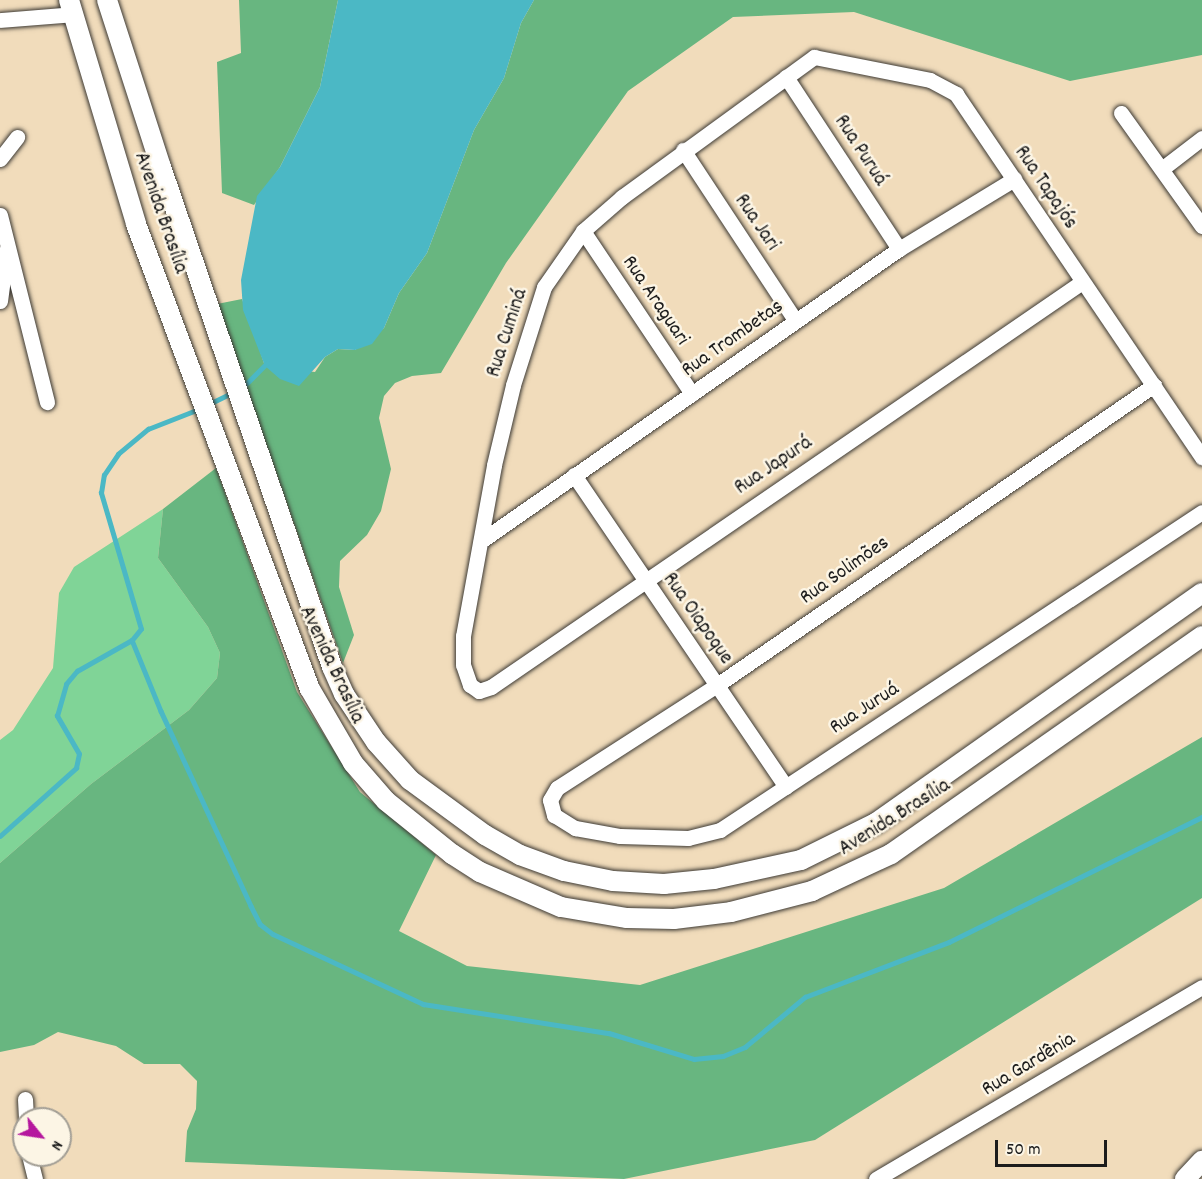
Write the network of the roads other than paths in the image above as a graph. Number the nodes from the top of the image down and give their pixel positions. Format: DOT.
graph roads {
  1 [pos="107,0"];
  2 [pos="71,7"];
  3 [pos="0,20"];
  4 [pos="786,77"];
  5 [pos="1121,113"];
  6 [pos="17,137"];
  7 [pos="1202,138"];
  8 [pos="682,150"];
  9 [pos="0,159"];
  10 [pos="1163,168"];
  11 [pos="1014,179"];
  12 [pos="0,215"];
  13 [pos="1202,226"];
  14 [pos="583,231"];
  15 [pos="8,239"];
  16 [pos="899,249"];
  17 [pos="1082,282"];
  18 [pos="0,301"];
  19 [pos="795,320"];
  20 [pos="1154,385"];
  21 [pos="692,394"];
  22 [pos="47,402"];
  23 [pos="1200,449"];
  24 [pos="574,475"];
  25 [pos="1202,512"];
  26 [pos="481,541"];
  27 [pos="644,580"];
  28 [pos="1202,593"];
  29 [pos="1202,636"];
  30 [pos="717,685"];
  31 [pos="491,687"];
  32 [pos="786,787"];
  33 [pos="557,788"];
  34 [pos="1202,987"];
  35 [pos="25,1099"];
  36 [pos="25,1107"];
  37 [pos="876,1179"];
  1 -- 28 [label="street, Avenida Brasília"];
  2 -- 3 [label="street"];
  2 -- 29 [label="street, Avenida Brasília"];
  4 -- 8 [label="street, Rua Cuminá"];
  4 -- 11 [label="street, Rua Tapajós"];
  4 -- 16 [label="street, Rua Puruá"];
  5 -- 10 [label="street"];
  6 -- 9 [label="street"];
  7 -- 10 [label="street"];
  8 -- 14 [label="street, Rua Cuminá"];
  8 -- 19 [label="street, Rua Jari"];
  10 -- 13 [label="street"];
  11 -- 16 [label="street, Rua Trombetas"];
  11 -- 17 [label="street, Rua Tapajós"];
  12 -- 15 [label="street"];
  14 -- 21 [label="street, Rua Araguari"];
  14 -- 26 [label="street, Rua Cuminá"];
  15 -- 18 [label="street"];
  15 -- 22 [label="street"];
  16 -- 19 [label="street, Rua Trombetas"];
  17 -- 20 [label="street, Rua Tapajós"];
  17 -- 27 [label="street, Rua Japurá"];
  19 -- 21 [label="street, Rua Trombetas"];
  20 -- 23 [label="street, Rua Tapajós"];
  20 -- 30 [label="street, Rua Solimões"];
  21 -- 24 [label="street, Rua Trombetas"];
  24 -- 26 [label="street, Rua Trombetas"];
  24 -- 27 [label="street, Rua Oiapoque"];
  25 -- 32 [label="street, Rua Juruá"];
  26 -- 31 [label="street, Rua Cuminá"];
  27 -- 30 [label="street, Rua Oiapoque"];
  27 -- 31 [label="street, Rua Japurá"];
  30 -- 32 [label="street, Rua Oiapoque"];
  30 -- 33 [label="street, Rua Solimões"];
  32 -- 33 [label="street, Rua Juruá"];
  34 -- 37 [label="street, Rua Gardênia"];
  35 -- 36 [label="street"];
}
